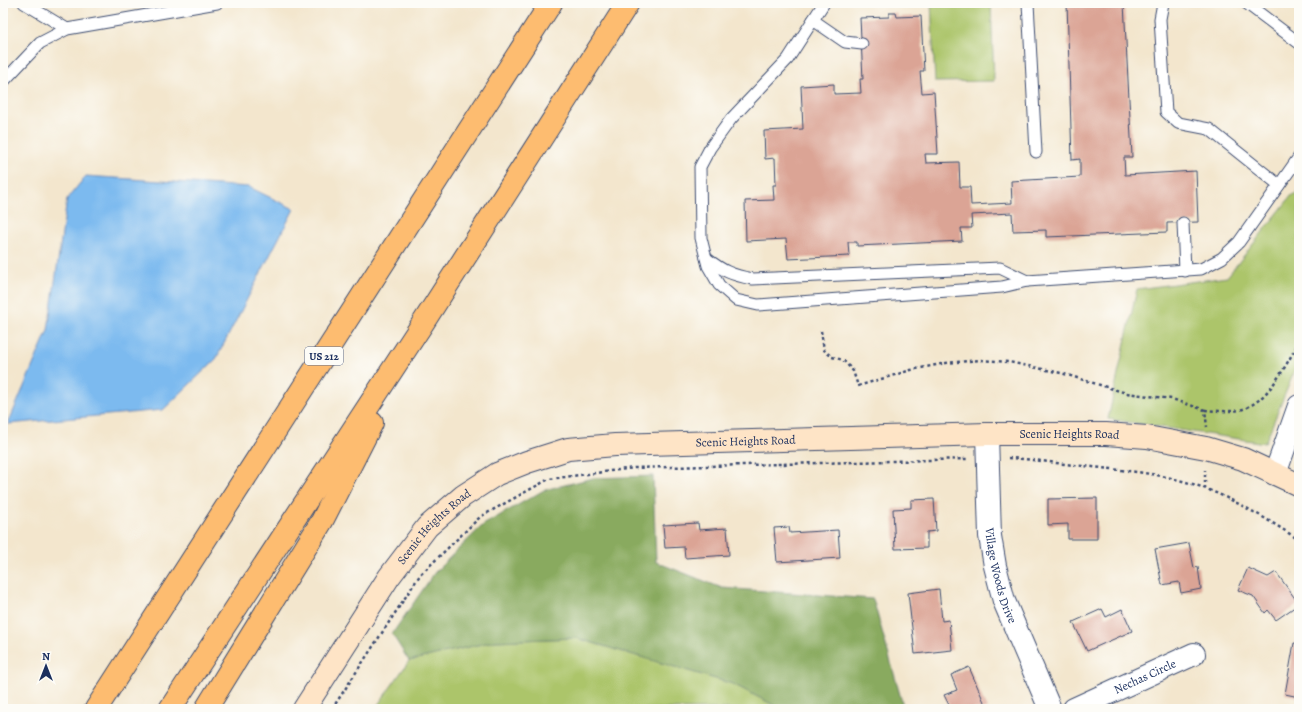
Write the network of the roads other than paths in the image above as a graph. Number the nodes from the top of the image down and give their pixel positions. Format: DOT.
graph roads {
  1 [pos="24,3"];
  2 [pos="185,3"];
  3 [pos="217,3"];
  4 [pos="551,3"];
  5 [pos="628,3"];
  6 [pos="824,3"];
  7 [pos="1028,3"];
  8 [pos="1163,3"];
  9 [pos="1246,3"];
  10 [pos="164,11"];
  11 [pos="813,20"];
  12 [pos="67,30"];
  13 [pos="1299,43"];
  14 [pos="862,44"];
  15 [pos="3,82"];
  16 [pos="1036,152"];
  17 [pos="1299,157"];
  18 [pos="1279,185"];
  19 [pos="1183,223"];
  20 [pos="706,258"];
  21 [pos="1185,271"];
  22 [pos="1027,280"];
  23 [pos="421,326"];
  24 [pos="1299,406"];
  25 [pos="987,434"];
  26 [pos="1275,474"];
  27 [pos="1299,485"];
  28 [pos="1194,654"];
  29 [pos="96,709"];
  30 [pos="170,709"];
  31 [pos="206,709"];
  32 [pos="304,709"];
  33 [pos="1050,709"];
  34 [pos="1074,709"];
  1 -- 12 [label="lane"];
  2 -- 10 [label="lane"];
  3 -- 10 [label="lane"];
  4 -- 29 [label="highway, US 212"];
  5 -- 23 [label="highway"];
  6 -- 11 [label="lane"];
  7 -- 16 [label="lane"];
  8 -- 18 [label="lane"];
  9 -- 13 [label="lane"];
  10 -- 12 [label="lane"];
  11 -- 14 [label="lane"];
  11 -- 20 [label="lane"];
  12 -- 15 [label="lane"];
  17 -- 18 [label="lane"];
  18 -- 21 [label="lane"];
  19 -- 21 [label="lane"];
  20 -- 22 [label="lane"];
  20 -- 22 [label="lane"];
  21 -- 22 [label="lane"];
  23 -- 30 [label="highway"];
  23 -- 31 [label="highway"];
  24 -- 26 [label="street"];
  25 -- 26 [label="street, Scenic Heights Road"];
  25 -- 32 [label="street, Scenic Heights Road"];
  25 -- 33 [label="street, Village Woods Drive"];
  26 -- 27 [label="street, Scenic Heights Road"];
  28 -- 34 [label="street, Nechas Circle"];
}
